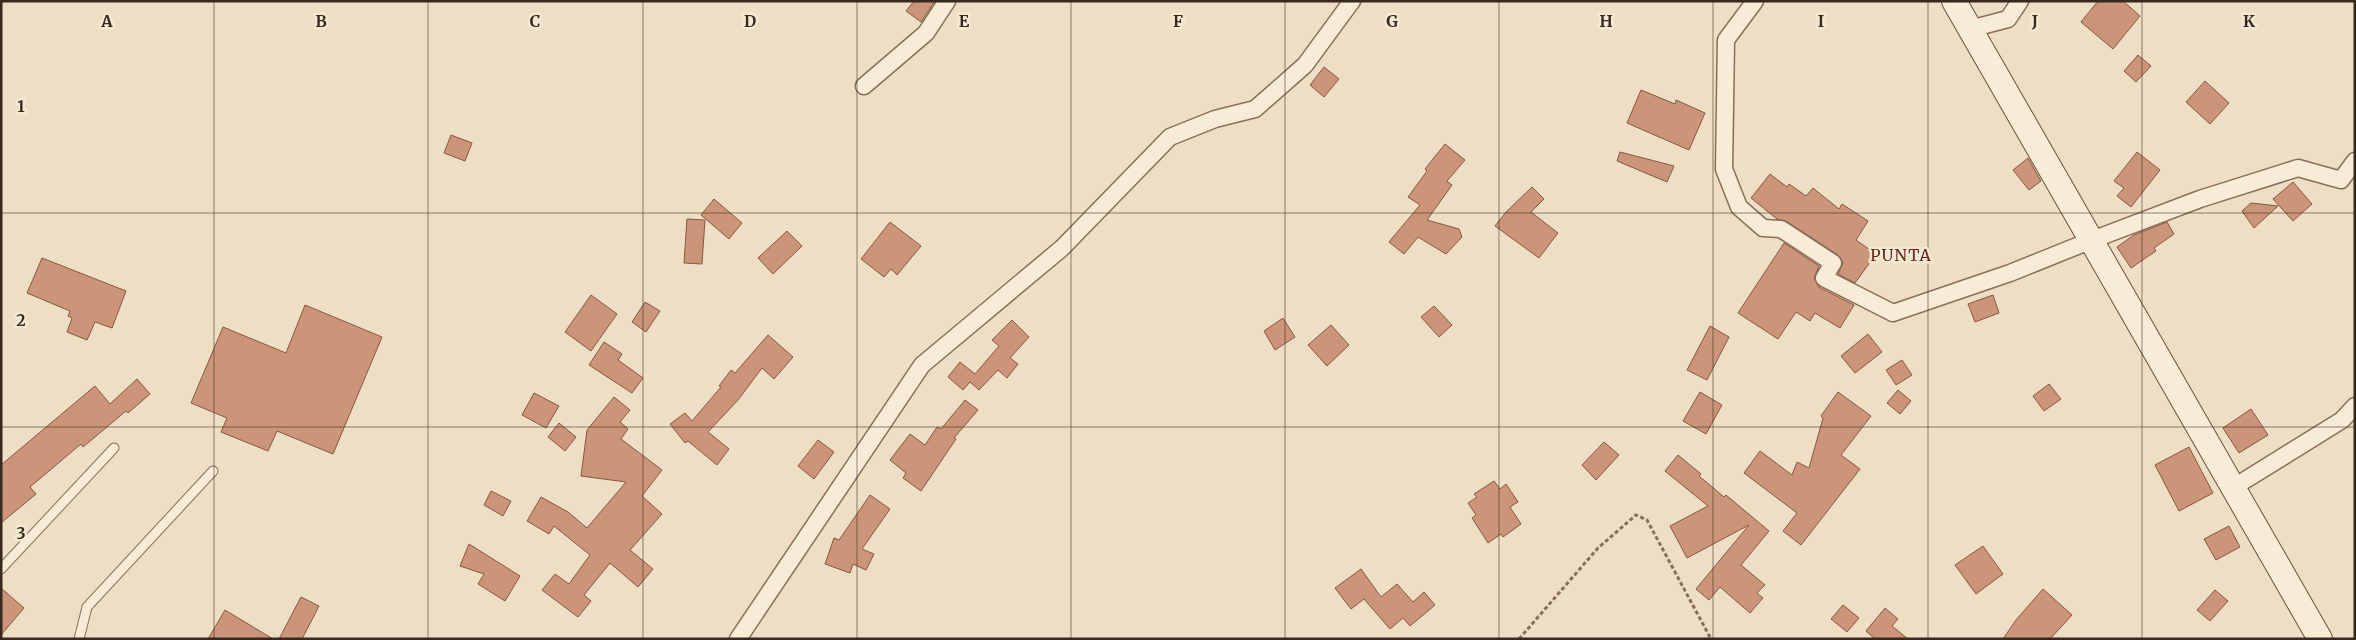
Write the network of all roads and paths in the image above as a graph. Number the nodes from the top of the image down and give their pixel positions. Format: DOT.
graph roads {
  1 [pos="947,1"];
  2 [pos="1352,1"];
  3 [pos="1756,1"];
  4 [pos="1954,1"];
  5 [pos="2020,1"];
  6 [pos="1970,29"];
  7 [pos="864,86"];
  8 [pos="2355,161"];
  9 [pos="2092,240"];
  10 [pos="2355,406"];
  11 [pos="114,448"];
  12 [pos="213,470"];
  13 [pos="2234,487"];
  14 [pos="1,569"];
  15 [pos="80,639"];
  16 [pos="738,639"];
  17 [pos="1519,639"];
  18 [pos="1711,639"];
  19 [pos="2320,639"];
  1 -- 7 [label="street"];
  2 -- 16 [label="street"];
  3 -- 9 [label="street"];
  4 -- 6 [label="street"];
  5 -- 6 [label="street"];
  6 -- 9 [label="street"];
  8 -- 9 [label="street"];
  9 -- 13 [label="street"];
  10 -- 13 [label="street"];
  11 -- 14 [label="lane"];
  12 -- 15 [label="lane"];
  13 -- 19 [label="street"];
  17 -- 18 [label="path"];
}
